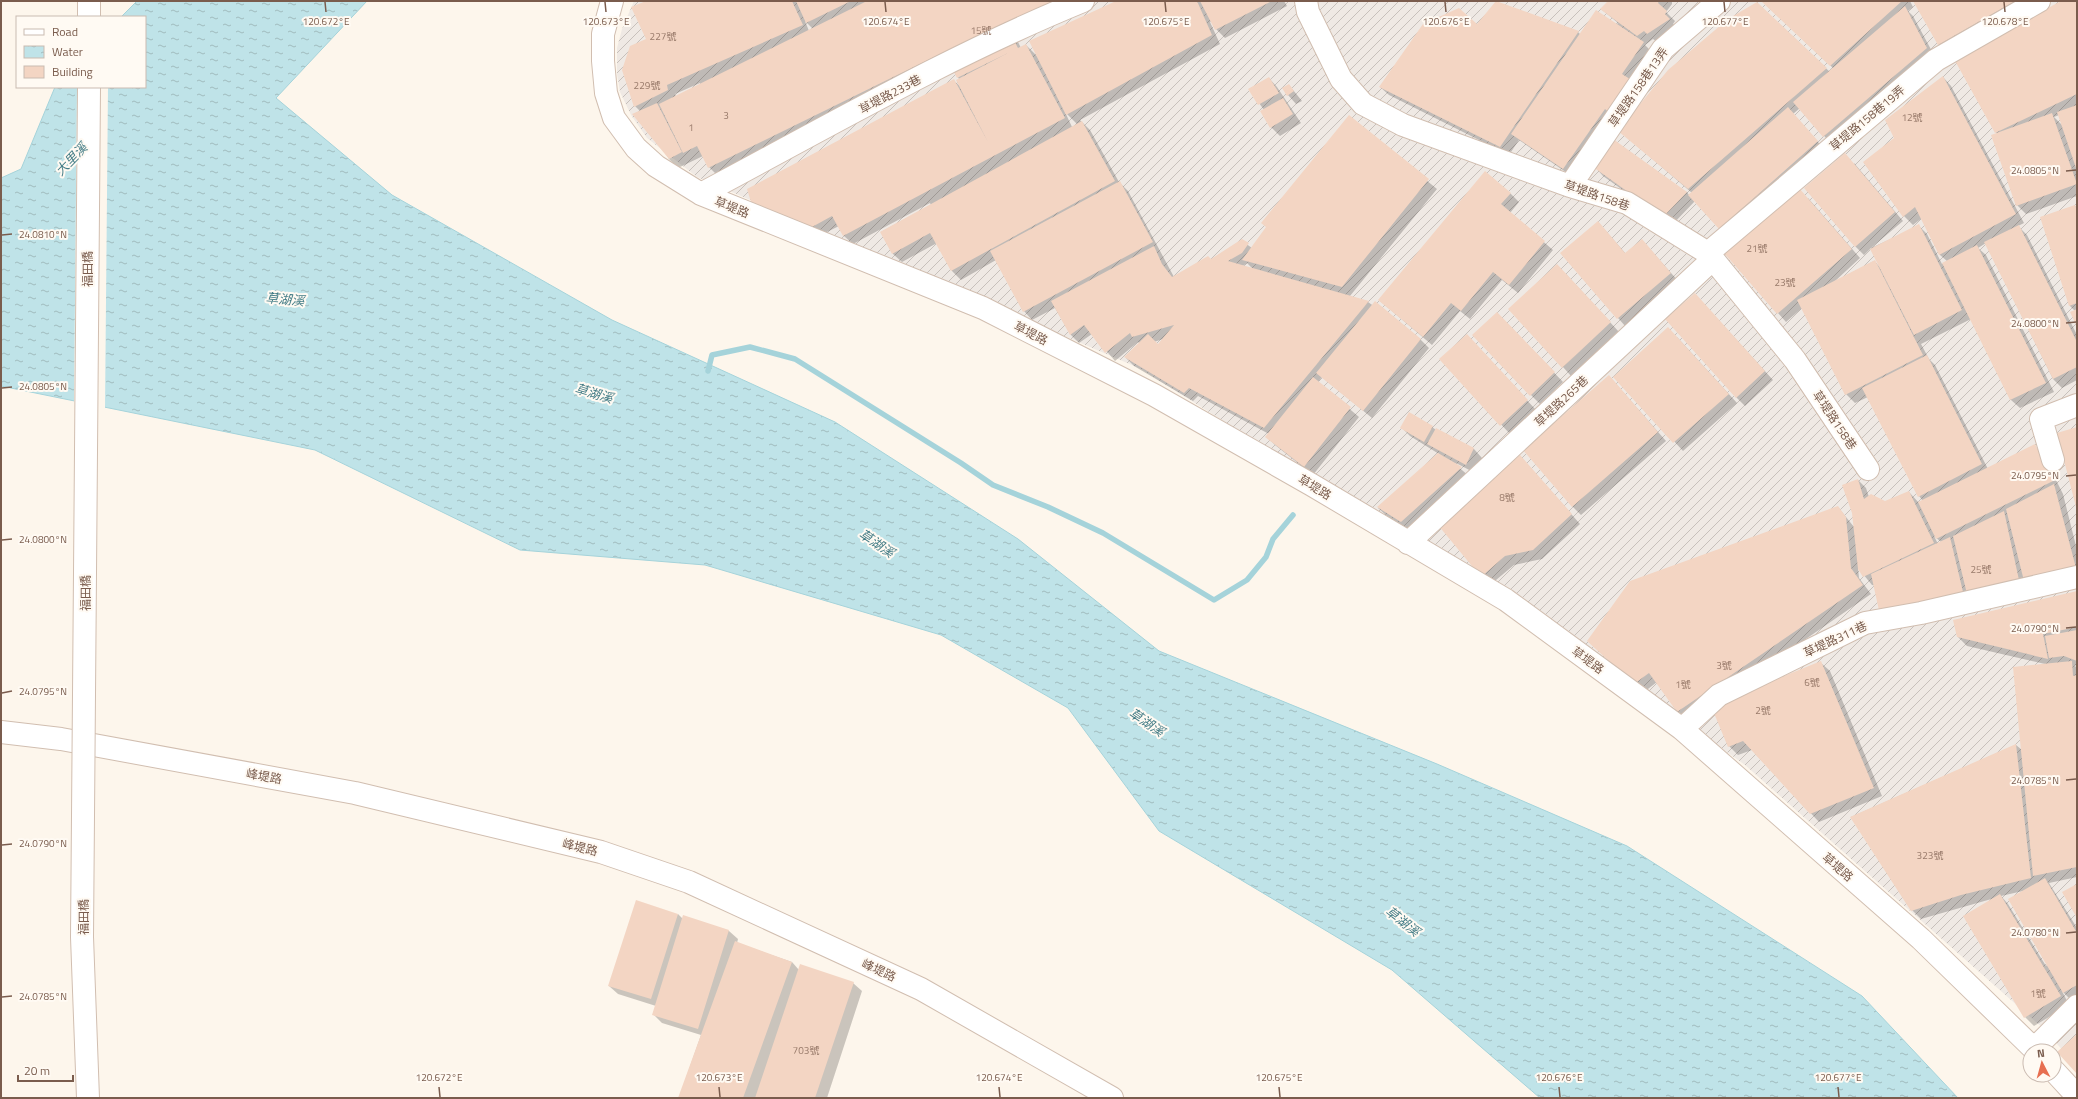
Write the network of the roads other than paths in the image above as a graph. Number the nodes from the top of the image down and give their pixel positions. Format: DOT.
graph roads {
  1 [pos="89,1"];
  2 [pos="612,1"];
  3 [pos="1083,1"];
  4 [pos="1306,1"];
  5 [pos="1719,1"];
  6 [pos="2039,1"];
  7 [pos="89,16"];
  8 [pos="89,88"];
  9 [pos="1570,186"];
  10 [pos="701,194"];
  11 [pos="1711,256"];
  12 [pos="2077,405"];
  13 [pos="2053,460"];
  14 [pos="1868,469"];
  15 [pos="1408,543"];
  16 [pos="2077,577"];
  17 [pos="1682,729"];
  18 [pos="1,732"];
  19 [pos="2077,1006"];
  20 [pos="2028,1043"];
  21 [pos="2042,1043"];
  22 [pos="2062,1080"];
  23 [pos="2077,1096"];
  24 [pos="88,1098"];
  25 [pos="1112,1098"];
  1 -- 7 [label="street"];
  2 -- 10 [label="street, 草堤路"];
  3 -- 10 [label="street, 草堤路233巷"];
  4 -- 9 [label="street, 草堤路158巷"];
  5 -- 9 [label="street, 草堤路158巷13弄"];
  6 -- 11 [label="street, 草堤路158巷19弄"];
  8 -- 24 [label="street, 福田橋, bridge"];
  9 -- 11 [label="street, 草堤路158巷"];
  10 -- 15 [label="street, 草堤路"];
  11 -- 14 [label="street, 草堤路158巷"];
  11 -- 15 [label="street, 草堤路265巷"];
  12 -- 13 [label="street"];
  15 -- 17 [label="street, 草堤路"];
  16 -- 17 [label="street, 草堤路311巷"];
  17 -- 20 [label="street, 草堤路"];
  18 -- 25 [label="street, 峰堤路"];
  19 -- 21 [label="street"];
  22 -- 23 [label="street"];
}
